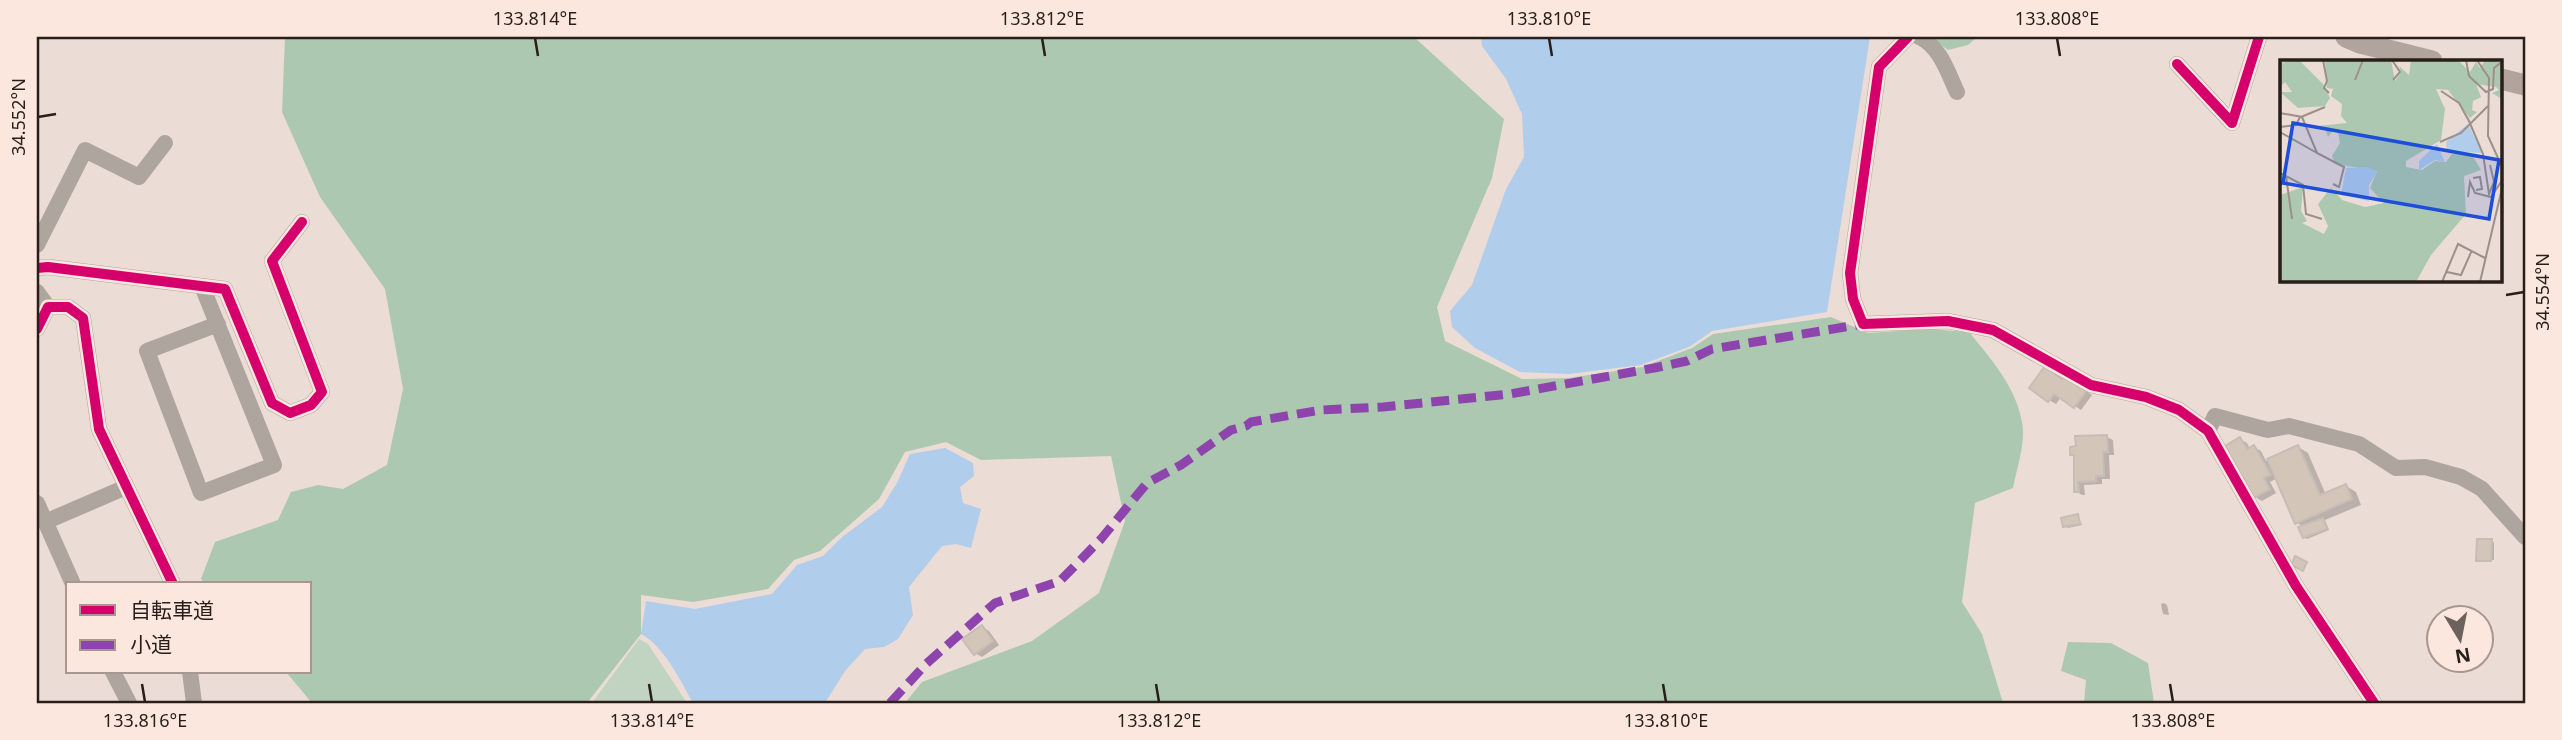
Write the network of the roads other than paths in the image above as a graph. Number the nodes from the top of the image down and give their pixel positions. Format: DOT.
graph roads {
  1 [pos="1908,37"];
  2 [pos="1919,37"];
  3 [pos="2259,37"];
  4 [pos="2346,37"];
  5 [pos="2428,60"];
  6 [pos="2177,64"];
  7 [pos="2502,79"];
  8 [pos="2525,85"];
  9 [pos="1957,92"];
  10 [pos="165,143"];
  11 [pos="302,222"];
  12 [pos="37,245"];
  13 [pos="37,268"];
  14 [pos="202,286"];
  15 [pos="37,292"];
  16 [pos="48,307"];
  17 [pos="218,324"];
  18 [pos="37,329"];
  19 [pos="2208,431"];
  20 [pos="126,487"];
  21 [pos="37,503"];
  22 [pos="45,522"];
  23 [pos="2525,537"];
  24 [pos="72,582"];
  25 [pos="172,582"];
  26 [pos="114,674"];
  27 [pos="190,674"];
  28 [pos="129,703"];
  29 [pos="194,703"];
  30 [pos="2374,703"];
  1 -- 19 [label="street"];
  2 -- 9 [label="street"];
  3 -- 6 [label="street"];
  4 -- 5 [label="street"];
  7 -- 8 [label="street"];
  10 -- 12 [label="street"];
  11 -- 14 [label="street"];
  13 -- 14 [label="street"];
  14 -- 17 [label="street"];
  15 -- 16 [label="street"];
  16 -- 18 [label="street"];
  16 -- 20 [label="street"];
  17 -- 17 [label="street"];
  19 -- 23 [label="street"];
  19 -- 30 [label="street"];
  20 -- 22 [label="street"];
  20 -- 25 [label="street"];
  21 -- 22 [label="street"];
  22 -- 24 [label="street"];
  26 -- 28 [label="street"];
  27 -- 29 [label="street"];
}
